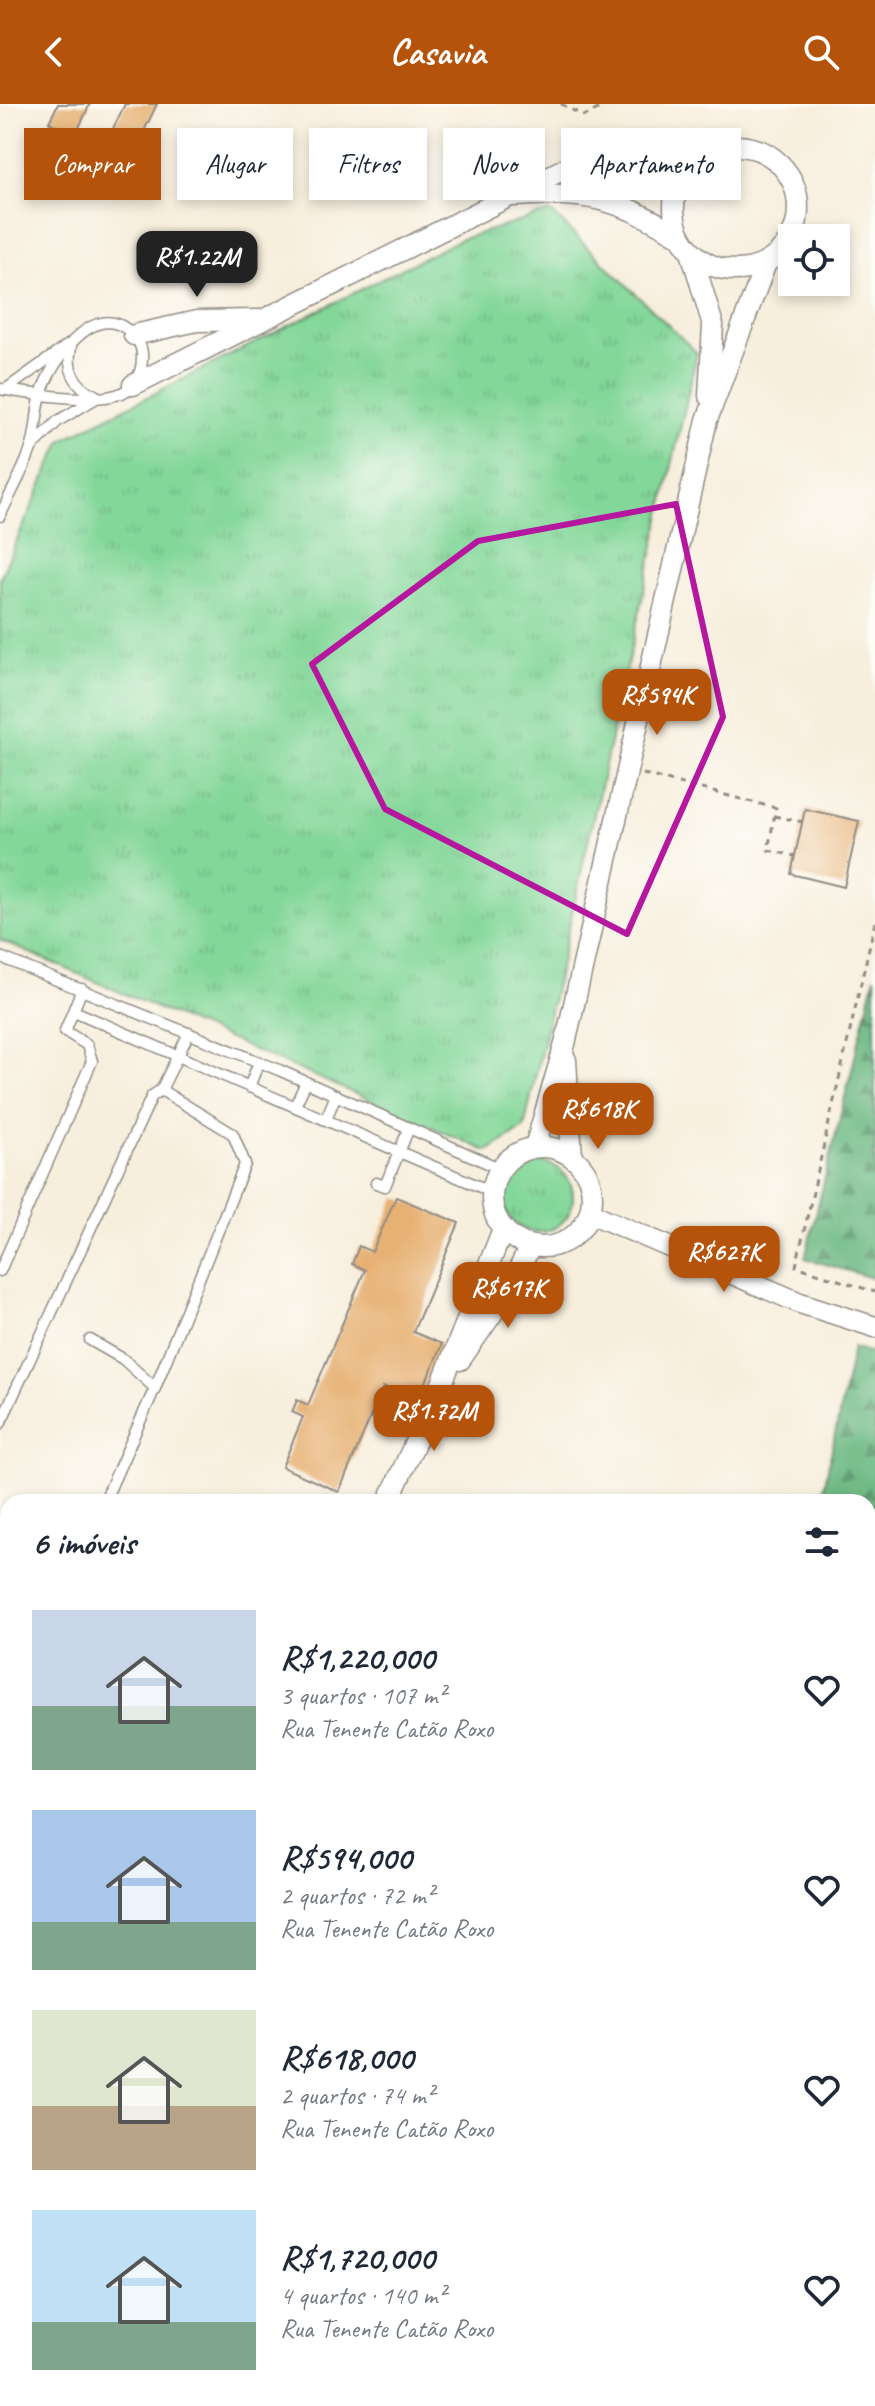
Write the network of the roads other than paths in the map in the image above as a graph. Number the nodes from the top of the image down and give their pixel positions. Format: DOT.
graph roads {
  1 [pos="741,145"];
  2 [pos="545,195"];
  3 [pos="498,200"];
  4 [pos="674,200"];
  5 [pos="686,244"];
  6 [pos="766,263"];
  7 [pos="266,320"];
  8 [pos="134,335"];
  9 [pos="72,342"];
  10 [pos="133,385"];
  11 [pos="3,389"];
  12 [pos="41,394"];
  13 [pos="100,397"];
  14 [pos="707,420"];
  15 [pos="32,447"];
  16 [pos="0,516"];
  17 [pos="0,957"];
  18 [pos="82,989"];
  19 [pos="74,1011"];
  20 [pos="189,1033"];
  21 [pos="565,1044"];
  22 [pos="177,1057"];
  23 [pos="259,1062"];
  24 [pos="306,1082"];
  25 [pos="249,1087"];
  26 [pos="161,1090"];
  27 [pos="336,1095"];
  28 [pos="295,1106"];
  29 [pos="326,1119"];
  30 [pos="409,1128"];
  31 [pos="535,1147"];
  32 [pos="400,1152"];
  33 [pos="572,1157"];
  34 [pos="501,1169"];
  35 [pos="376,1183"];
  36 [pos="492,1192"];
  37 [pos="590,1213"];
  38 [pos="503,1229"];
  39 [pos="530,1247"];
  40 [pos="0,1271"];
  41 [pos="875,1327"];
  42 [pos="90,1340"];
  43 [pos="441,1386"];
  44 [pos="155,1388"];
  45 [pos="0,1424"];
  46 [pos="108,1494"];
  47 [pos="392,1494"];
  1 -- 6 [label="street"];
  2 -- 5 [label="street"];
  3 -- 7 [label="street"];
  4 -- 5 [label="street"];
  5 -- 6 [label="street"];
  5 -- 14 [label="street"];
  6 -- 14 [label="street"];
  7 -- 8 [label="street"];
  7 -- 10 [label="street"];
  8 -- 9 [label="lane"];
  8 -- 10 [label="lane"];
  9 -- 11 [label="lane"];
  9 -- 12 [label="lane"];
  9 -- 13 [label="lane"];
  10 -- 13 [label="lane"];
  11 -- 12 [label="lane"];
  12 -- 13 [label="lane"];
  12 -- 15 [label="lane"];
  13 -- 15 [label="lane"];
  14 -- 21 [label="street"];
  15 -- 16 [label="lane"];
  17 -- 18 [label="lane"];
  18 -- 19 [label="lane"];
  18 -- 20 [label="lane"];
  19 -- 22 [label="lane"];
  19 -- 40 [label="lane"];
  20 -- 22 [label="lane"];
  20 -- 23 [label="lane"];
  21 -- 31 [label="street"];
  21 -- 33 [label="street"];
  22 -- 25 [label="lane"];
  22 -- 26 [label="lane"];
  23 -- 24 [label="lane"];
  23 -- 25 [label="lane"];
  24 -- 27 [label="lane"];
  24 -- 28 [label="lane"];
  25 -- 28 [label="lane"];
  26 -- 44 [label="lane"];
  26 -- 45 [label="lane"];
  27 -- 29 [label="lane"];
  27 -- 30 [label="lane"];
  28 -- 29 [label="lane"];
  29 -- 32 [label="lane"];
  30 -- 32 [label="lane"];
  30 -- 34 [label="lane"];
  31 -- 33 [label="street"];
  31 -- 34 [label="street"];
  32 -- 35 [label="lane"];
  32 -- 36 [label="lane"];
  33 -- 37 [label="street"];
  34 -- 36 [label="street"];
  36 -- 38 [label="street"];
  37 -- 39 [label="street"];
  37 -- 41 [label="street"];
  38 -- 39 [label="street"];
  38 -- 43 [label="street"];
  39 -- 43 [label="street"];
  42 -- 44 [label="lane"];
  43 -- 47 [label="street"];
  44 -- 46 [label="lane"];
}
